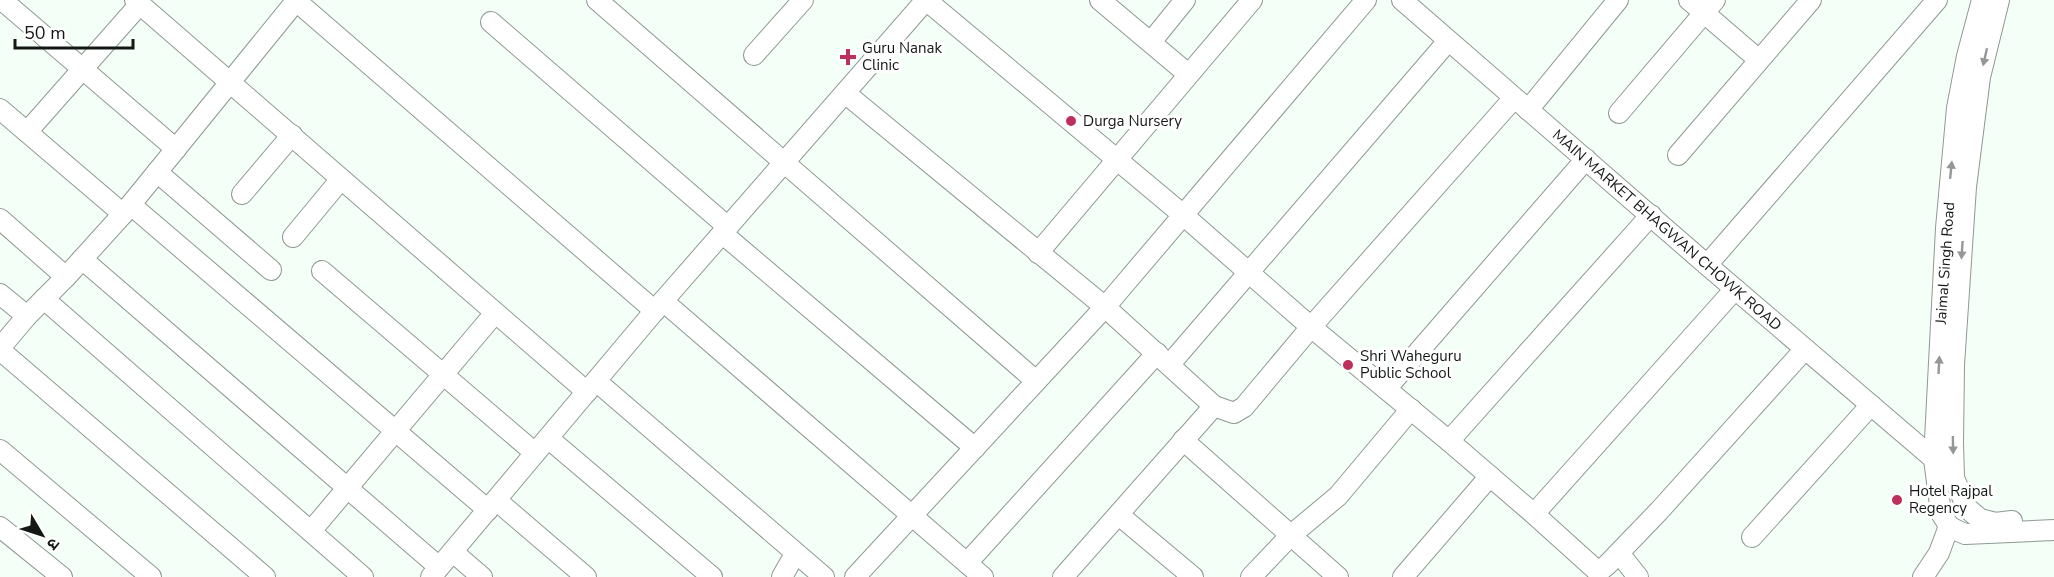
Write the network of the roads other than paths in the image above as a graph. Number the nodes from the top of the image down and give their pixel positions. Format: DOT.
graph roads {
  1 [pos="2,0"];
  2 [pos="597,0"];
  3 [pos="803,0"];
  4 [pos="926,0"];
  5 [pos="1100,0"];
  6 [pos="1185,0"];
  7 [pos="1251,0"];
  8 [pos="1366,0"];
  9 [pos="1618,0"];
  10 [pos="1689,0"];
  11 [pos="1811,0"];
  12 [pos="1937,0"];
  13 [pos="1982,0"];
  14 [pos="1999,0"];
  15 [pos="296,1"];
  16 [pos="138,2"];
  17 [pos="1407,2"];
  18 [pos="1709,7"];
  19 [pos="491,22"];
  20 [pos="1448,41"];
  21 [pos="1151,42"];
  22 [pos="754,55"];
  23 [pos="1759,60"];
  24 [pos="83,69"];
  25 [pos="1188,74"];
  26 [pos="230,82"];
  27 [pos="845,93"];
  28 [pos="1521,104"];
  29 [pos="0,109"];
  30 [pos="1619,113"];
  31 [pos="27,132"];
  32 [pos="292,135"];
  33 [pos="176,149"];
  34 [pos="1678,155"];
  35 [pos="1116,158"];
  36 [pos="1586,159"];
  37 [pos="785,162"];
  38 [pos="157,172"];
  39 [pos="341,179"];
  40 [pos="242,194"];
  41 [pos="127,210"];
  42 [pos="1182,214"];
  43 [pos="1651,215"];
  44 [pos="0,219"];
  45 [pos="726,231"];
  46 [pos="293,237"];
  47 [pos="1038,253"];
  48 [pos="82,259"];
  49 [pos="1707,265"];
  50 [pos="271,270"];
  51 [pos="322,271"];
  52 [pos="1248,274"];
  53 [pos="66,278"];
  54 [pos="1735,289"];
  55 [pos="0,294"];
  56 [pos="44,300"];
  57 [pos="659,306"];
  58 [pos="1105,307"];
  59 [pos="495,313"];
  60 [pos="27,316"];
  61 [pos="1311,327"];
  62 [pos="0,349"];
  63 [pos="1805,349"];
  64 [pos="1163,358"];
  65 [pos="443,374"];
  66 [pos="1036,381"];
  67 [pos="591,386"];
  68 [pos="1386,388"];
  69 [pos="1871,405"];
  70 [pos="1214,406"];
  71 [pos="1411,409"];
  72 [pos="396,430"];
  73 [pos="548,438"];
  74 [pos="1183,440"];
  75 [pos="1449,441"];
  76 [pos="975,448"];
  77 [pos="0,450"];
  78 [pos="535,453"];
  79 [pos="1934,459"];
  80 [pos="1490,476"];
  81 [pos="348,487"];
  82 [pos="492,505"];
  83 [pos="1534,514"];
  84 [pos="912,515"];
  85 [pos="1119,515"];
  86 [pos="2054,517"];
  87 [pos="1948,526"];
  88 [pos="0,527"];
  89 [pos="2054,530"];
  90 [pos="311,531"];
  91 [pos="1290,536"];
  92 [pos="1752,537"];
  93 [pos="453,552"];
  94 [pos="1619,553"];
  95 [pos="795,554"];
  96 [pos="967,563"];
  97 [pos="435,572"];
  98 [pos="256,574"];
  99 [pos="62,577"];
  100 [pos="151,577"];
  101 [pos="363,577"];
  102 [pos="482,577"];
  103 [pos="586,577"];
  104 [pos="712,577"];
  105 [pos="782,577"];
  106 [pos="824,577"];
  107 [pos="855,577"];
  108 [pos="983,577"];
  109 [pos="1063,577"];
  110 [pos="1193,577"];
  111 [pos="1251,577"];
  112 [pos="1338,577"];
  113 [pos="1402,577"];
  114 [pos="1638,577"];
  115 [pos="1923,577"];
  1 -- 24 [label="street"];
  2 -- 37 [label="street"];
  3 -- 22 [label="street"];
  4 -- 27 [label="street"];
  4 -- 35 [label="street"];
  5 -- 21 [label="street"];
  6 -- 21 [label="street"];
  7 -- 25 [label="street"];
  8 -- 42 [label="street"];
  9 -- 28 [label="street"];
  10 -- 18 [label="street"];
  11 -- 23 [label="street"];
  12 -- 49 [label="street"];
  79 -- 13 [label="street, Jaimal Singh Road, one-way"];
  14 -- 86 [label="street, one-way"];
  15 -- 26 [label="street"];
  15 -- 57 [label="street"];
  16 -- 24 [label="street"];
  16 -- 26 [label="street"];
  17 -- 20 [label="street, MAIN MARKET BHAGWAN CHOWK ROAD"];
  18 -- 23 [label="street"];
  18 -- 30 [label="street"];
  19 -- 45 [label="street"];
  20 -- 28 [label="street, MAIN MARKET BHAGWAN CHOWK ROAD"];
  20 -- 52 [label="street"];
  21 -- 25 [label="street"];
  23 -- 34 [label="street"];
  24 -- 31 [label="street"];
  24 -- 33 [label="street"];
  25 -- 35 [label="street"];
  26 -- 32 [label="street"];
  26 -- 33 [label="street"];
  27 -- 37 [label="street"];
  27 -- 47 [label="street"];
  28 -- 36 [label="street, MAIN MARKET BHAGWAN CHOWK ROAD"];
  28 -- 61 [label="street"];
  29 -- 31 [label="street"];
  31 -- 41 [label="street"];
  32 -- 39 [label="street"];
  32 -- 40 [label="street"];
  33 -- 38 [label="street"];
  35 -- 42 [label="street"];
  35 -- 47 [label="street"];
  36 -- 43 [label="street, MAIN MARKET BHAGWAN CHOWK ROAD"];
  36 -- 68 [label="street"];
  37 -- 45 [label="street"];
  37 -- 66 [label="street"];
  38 -- 41 [label="street"];
  38 -- 50 [label="street"];
  39 -- 46 [label="street"];
  39 -- 59 [label="street"];
  41 -- 48 [label="street"];
  41 -- 72 [label="street"];
  42 -- 52 [label="street"];
  42 -- 58 [label="street"];
  43 -- 49 [label="street, MAIN MARKET BHAGWAN CHOWK ROAD"];
  43 -- 75 [label="street"];
  44 -- 53 [label="street"];
  45 -- 57 [label="street"];
  45 -- 76 [label="street"];
  47 -- 58 [label="street"];
  48 -- 53 [label="street"];
  48 -- 81 [label="street"];
  49 -- 54 [label="street, MAIN MARKET BHAGWAN CHOWK ROAD"];
  51 -- 65 [label="street"];
  52 -- 61 [label="street"];
  52 -- 64 [label="street"];
  53 -- 56 [label="street"];
  54 -- 63 [label="street, MAIN MARKET BHAGWAN CHOWK ROAD"];
  54 -- 83 [label="street"];
  55 -- 60 [label="street"];
  56 -- 60 [label="street"];
  56 -- 90 [label="street"];
  57 -- 67 [label="street"];
  57 -- 84 [label="street"];
  58 -- 64 [label="street"];
  58 -- 66 [label="street"];
  59 -- 65 [label="street"];
  59 -- 67 [label="street"];
  60 -- 62 [label="street"];
  61 -- 68 [label="street"];
  61 -- 70 [label="street"];
  62 -- 98 [label="street"];
  63 -- 69 [label="street, MAIN MARKET BHAGWAN CHOWK ROAD"];
  63 -- 94 [label="street"];
  64 -- 70 [label="street"];
  64 -- 96 [label="street"];
  65 -- 72 [label="street"];
  65 -- 78 [label="street"];
  66 -- 76 [label="street"];
  67 -- 73 [label="street"];
  67 -- 95 [label="street"];
  68 -- 71 [label="street"];
  69 -- 79 [label="street, MAIN MARKET BHAGWAN CHOWK ROAD"];
  69 -- 92 [label="street"];
  70 -- 74 [label="street"];
  71 -- 75 [label="street"];
  71 -- 91 [label="street"];
  72 -- 81 [label="street"];
  72 -- 82 [label="street"];
  73 -- 78 [label="street"];
  73 -- 104 [label="street"];
  74 -- 85 [label="street"];
  74 -- 91 [label="street"];
  75 -- 80 [label="street"];
  76 -- 84 [label="street"];
  77 -- 100 [label="street"];
  78 -- 82 [label="street"];
  79 -- 87 [label="street, Jaimal Singh Road"];
  80 -- 83 [label="street"];
  80 -- 113 [label="street"];
  81 -- 90 [label="street"];
  81 -- 97 [label="street"];
  82 -- 93 [label="street"];
  82 -- 103 [label="street"];
  83 -- 94 [label="street"];
  84 -- 96 [label="street"];
  84 -- 107 [label="street"];
  85 -- 109 [label="street"];
  85 -- 110 [label="street"];
  87 -- 89 [label="street"];
  87 -- 115 [label="street"];
  88 -- 99 [label="street"];
  90 -- 101 [label="street"];
  91 -- 111 [label="street"];
  91 -- 112 [label="street"];
  93 -- 97 [label="street"];
  93 -- 102 [label="street"];
  94 -- 114 [label="street"];
  95 -- 105 [label="street"];
  95 -- 106 [label="street"];
  96 -- 108 [label="street"];
}
